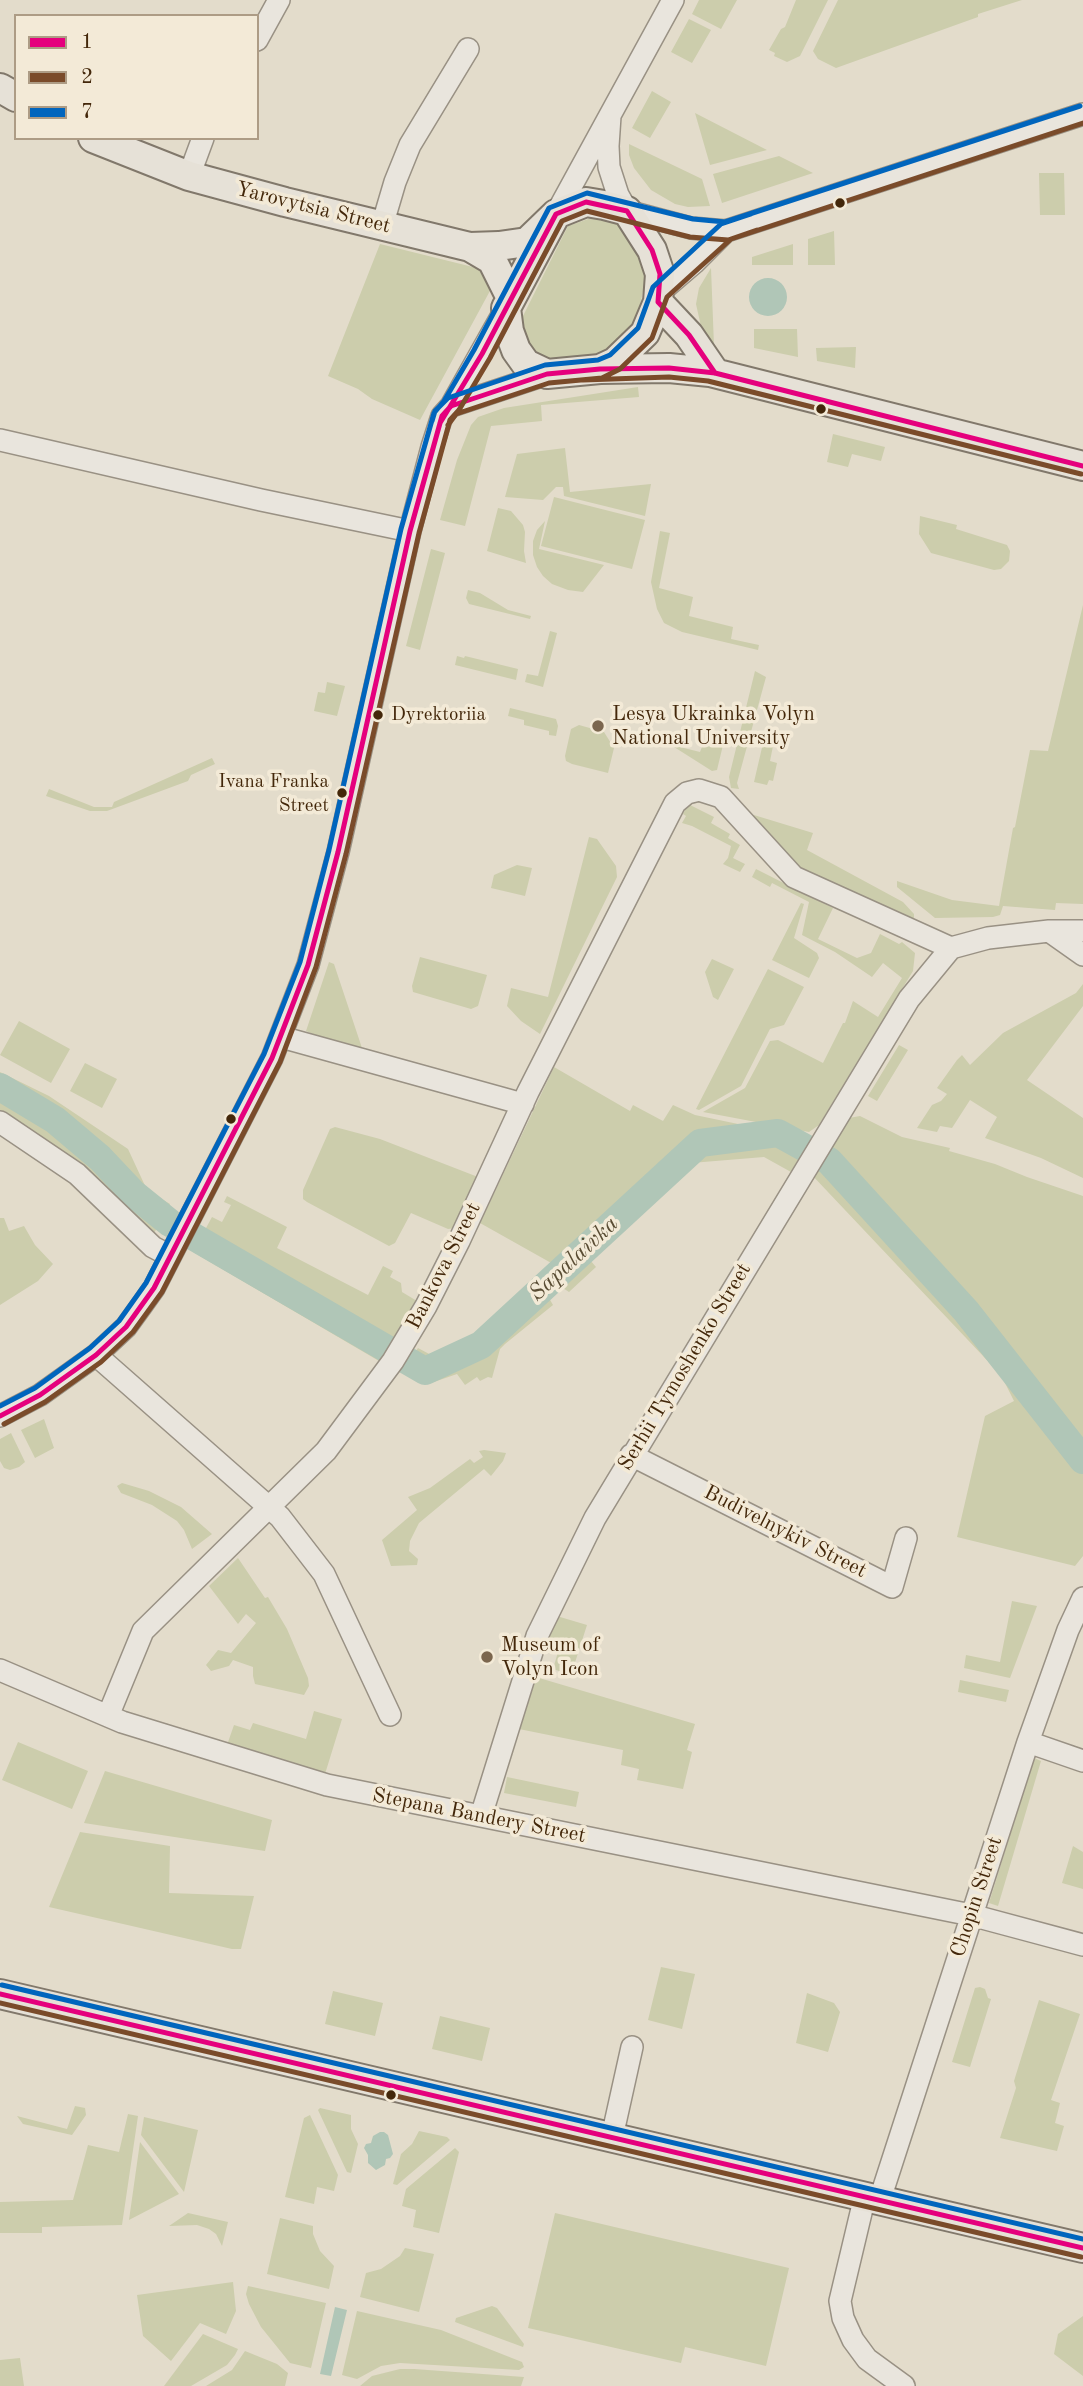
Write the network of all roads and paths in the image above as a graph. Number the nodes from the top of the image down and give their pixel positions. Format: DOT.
graph roads {
  1 [pos="279,0"];
  2 [pos="673,0"];
  3 [pos="259,36"];
  4 [pos="468,49"];
  5 [pos="1083,114"];
  6 [pos="610,116"];
  7 [pos="98,140"];
  8 [pos="203,140"];
  9 [pos="189,176"];
  10 [pos="627,211"];
  11 [pos="556,214"];
  12 [pos="382,226"];
  13 [pos="726,232"];
  14 [pos="470,247"];
  15 [pos="658,298"];
  16 [pos="509,303"];
  17 [pos="600,369"];
  18 [pos="715,373"];
  19 [pos="547,374"];
  20 [pos="452,406"];
  21 [pos="0,440"];
  22 [pos="1083,466"];
  23 [pos="410,531"];
  24 [pos="1049,931"];
  25 [pos="1083,931"];
  26 [pos="951,948"];
  27 [pos="1083,956"];
  28 [pos="281,1037"];
  29 [pos="523,1104"];
  30 [pos="0,1122"];
  31 [pos="173,1250"];
  32 [pos="96,1356"];
  33 [pos="0,1416"];
  34 [pos="631,1455"];
  35 [pos="270,1507"];
  36 [pos="906,1538"];
  37 [pos="1083,1598"];
  38 [pos="0,1670"];
  39 [pos="390,1715"];
  40 [pos="108,1716"];
  41 [pos="1028,1742"];
  42 [pos="1083,1761"];
  43 [pos="481,1816"];
  44 [pos="971,1915"];
  45 [pos="1083,1945"];
  46 [pos="0,1994"];
  47 [pos="632,2047"];
  48 [pos="612,2137"];
  49 [pos="872,2197"];
  50 [pos="1083,2248"];
  51 [pos="904,2386"];
  1 -- 3 [label="street"];
  2 -- 6 [label="street"];
  4 -- 12 [label="street"];
  5 -- 13 [label="street"];
  6 -- 10 [label="street"];
  6 -- 11 [label="street"];
  7 -- 9 [label="main road, Yarovytsia Street"];
  8 -- 9 [label="street"];
  9 -- 12 [label="main road, Yarovytsia Street"];
  10 -- 11 [label="main road"];
  10 -- 13 [label="street"];
  10 -- 15 [label="main road"];
  11 -- 14 [label="main road"];
  11 -- 16 [label="main road"];
  12 -- 14 [label="main road, Yarovytsia Street"];
  13 -- 15 [label="street"];
  14 -- 16 [label="main road, Yarovytsia Street"];
  15 -- 17 [label="main road"];
  15 -- 18 [label="main road"];
  16 -- 19 [label="main road"];
  16 -- 20 [label="street"];
  17 -- 18 [label="main road"];
  17 -- 19 [label="main road"];
  18 -- 22 [label="main road"];
  19 -- 20 [label="street"];
  20 -- 23 [label="street"];
  21 -- 23 [label="street"];
  23 -- 28 [label="street"];
  24 -- 25 [label="street"];
  24 -- 26 [label="street"];
  24 -- 27 [label="street"];
  26 -- 29 [label="street, Bankova Street"];
  26 -- 34 [label="street, Serhii Tymoshenko Street"];
  28 -- 29 [label="street"];
  28 -- 31 [label="street"];
  29 -- 35 [label="street, Bankova Street"];
  30 -- 31 [label="street"];
  31 -- 32 [label="street"];
  32 -- 33 [label="street"];
  32 -- 35 [label="street"];
  34 -- 36 [label="street, Budivelnykiv Street"];
  34 -- 43 [label="street, Serhii Tymoshenko Street"];
  35 -- 39 [label="street"];
  35 -- 40 [label="street, Bankova Street"];
  37 -- 41 [label="street, Chopin Street"];
  38 -- 40 [label="street, Stepana Bandery Street"];
  40 -- 43 [label="street, Stepana Bandery Street"];
  41 -- 42 [label="street"];
  41 -- 44 [label="street, Chopin Street"];
  43 -- 44 [label="street, Stepana Bandery Street"];
  44 -- 45 [label="street, Stepana Bandery Street"];
  44 -- 49 [label="street, Chopin Street"];
  46 -- 48 [label="main road"];
  47 -- 48 [label="street"];
  48 -- 49 [label="main road"];
  49 -- 50 [label="main road"];
  49 -- 51 [label="street, Chopin Street"];
}
